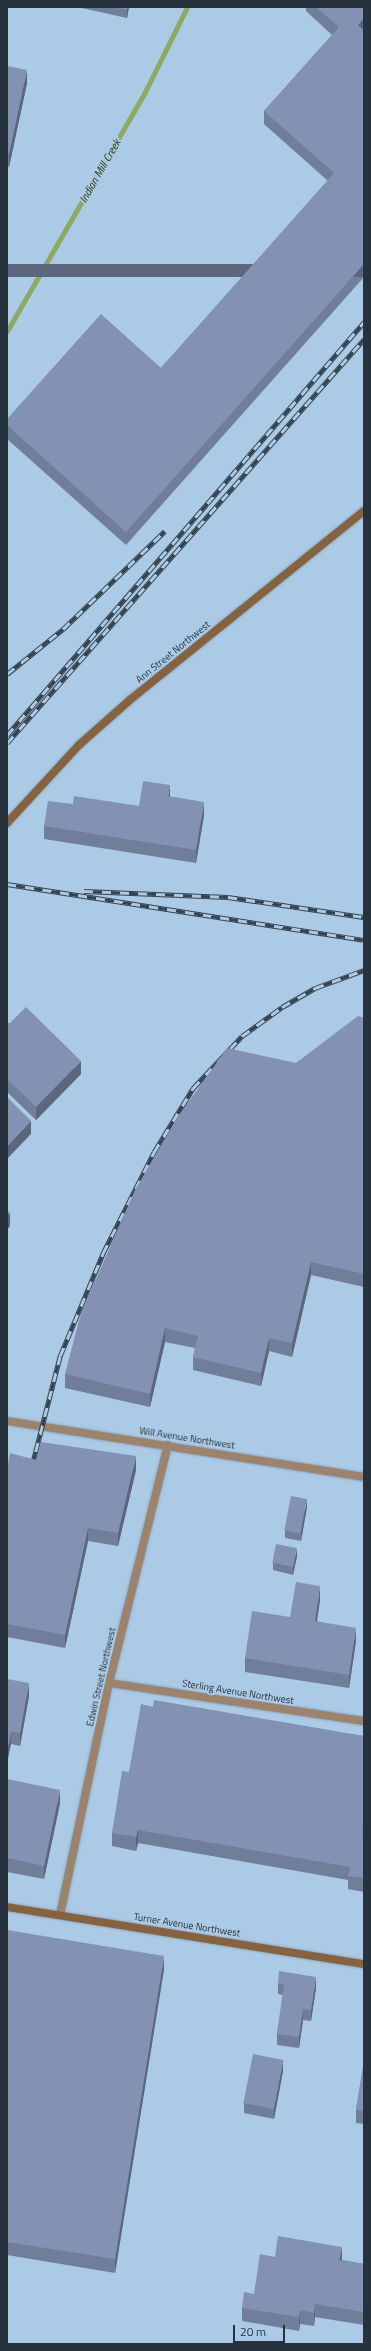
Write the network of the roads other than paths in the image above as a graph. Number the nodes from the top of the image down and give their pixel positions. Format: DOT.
graph roads {
  1 [pos="364,511"];
  2 [pos="7,823"];
  3 [pos="7,1421"];
  4 [pos="168,1445"];
  5 [pos="364,1477"];
  6 [pos="109,1682"];
  7 [pos="364,1721"];
  8 [pos="7,1907"];
  9 [pos="60,1915"];
  10 [pos="364,1964"];
  1 -- 2 [label="main road, Ann Street Northwest"];
  3 -- 4 [label="street, Will Avenue Northwest"];
  4 -- 5 [label="street, Will Avenue Northwest"];
  4 -- 6 [label="street, Edwin Street Northwest"];
  6 -- 7 [label="street, Sterling Avenue Northwest"];
  6 -- 9 [label="street, Edwin Street Northwest"];
  8 -- 9 [label="main road, Turner Avenue Northwest"];
  9 -- 10 [label="main road, Turner Avenue Northwest"];
}
